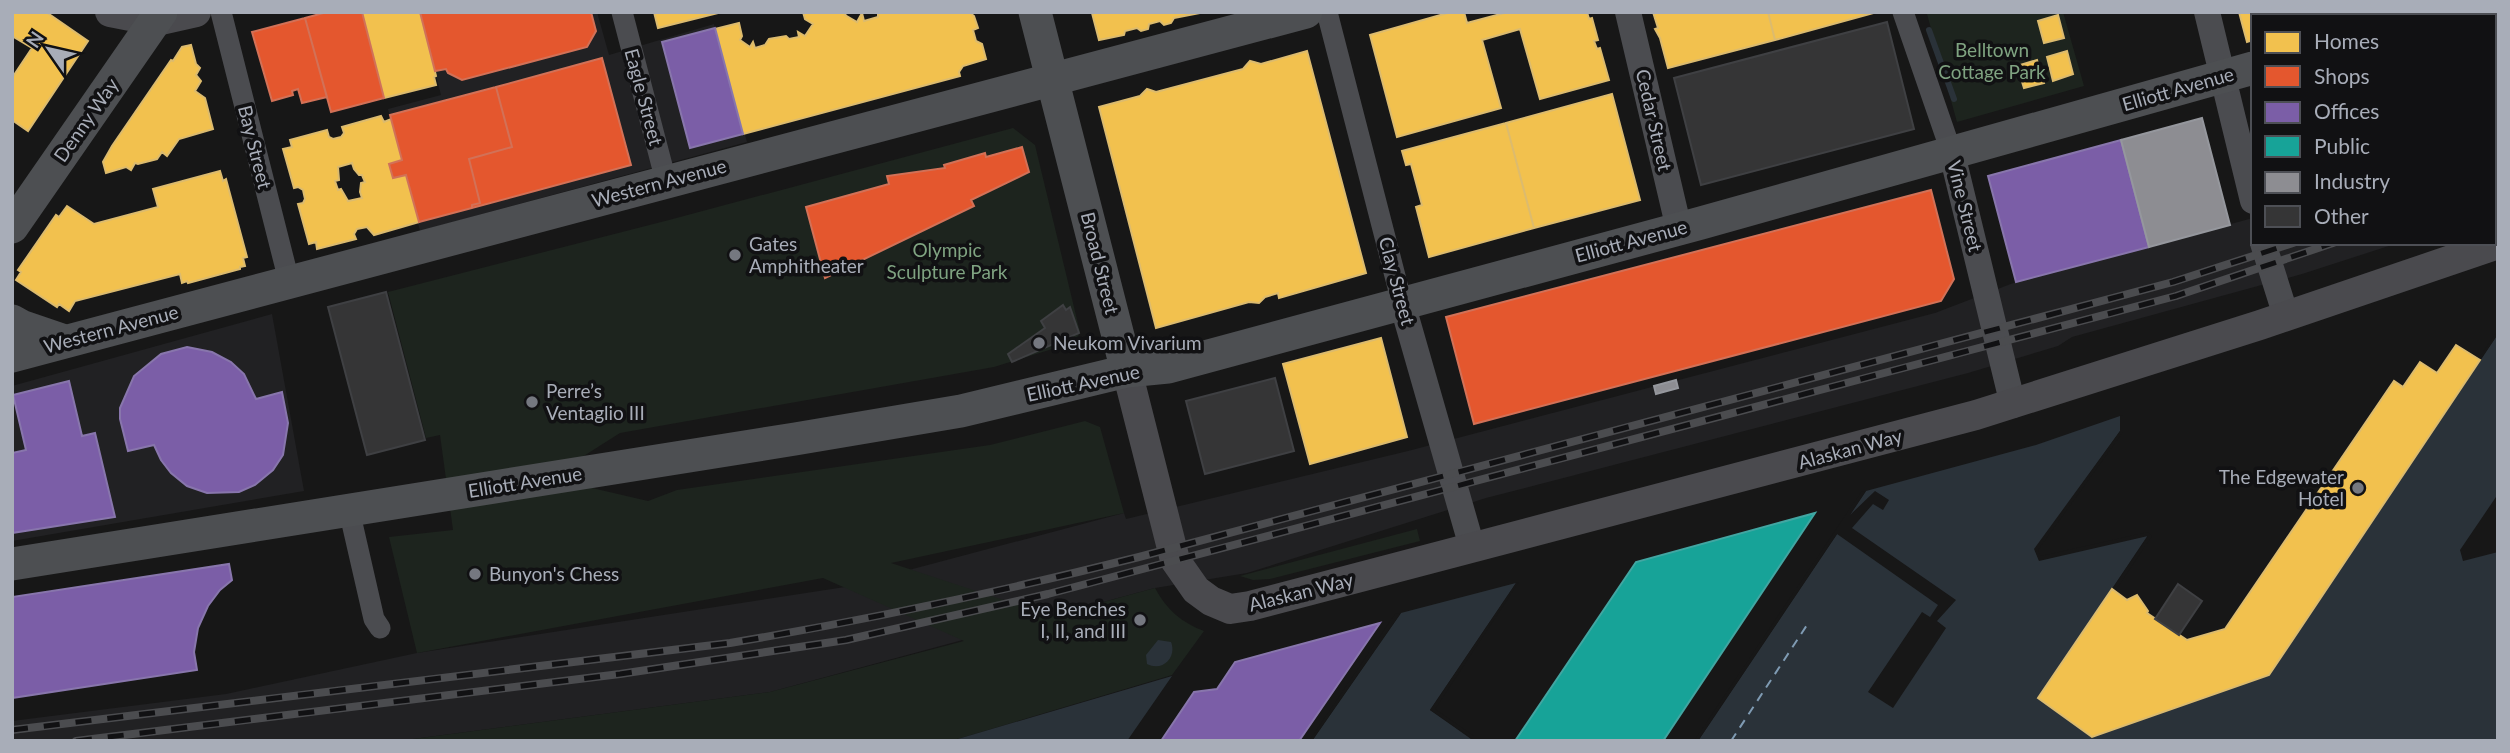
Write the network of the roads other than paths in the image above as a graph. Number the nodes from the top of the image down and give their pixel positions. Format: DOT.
graph roads {
  1 [pos="110,12"];
  2 [pos="196,12"];
  3 [pos="221,12"];
  4 [pos="622,12"];
  5 [pos="1035,12"];
  6 [pos="1306,12"];
  7 [pos="1327,12"];
  8 [pos="1628,12"];
  9 [pos="1903,12"];
  10 [pos="2207,12"];
  11 [pos="158,17"];
  12 [pos="2238,72"];
  13 [pos="1052,80"];
  14 [pos="1952,154"];
  15 [pos="666,181"];
  16 [pos="2251,184"];
  17 [pos="12,227"];
  18 [pos="1679,229"];
  19 [pos="2264,245"];
  20 [pos="2495,245"];
  21 [pos="289,281"];
  22 [pos="1402,303"];
  23 [pos="2286,316"];
  24 [pos="12,321"];
  25 [pos="65,341"];
  26 [pos="12,356"];
  27 [pos="1127,371"];
  28 [pos="2014,405"];
  29 [pos="349,510"];
  30 [pos="1472,547"];
  31 [pos="12,564"];
  32 [pos="1196,590"];
  33 [pos="380,628"];
  1 -- 11 [label="main road"];
  2 -- 11 [label="main road"];
  3 -- 21 [label="street, Bay Street"];
  4 -- 15 [label="street, Eagle Street"];
  5 -- 13 [label="main road, Broad Street"];
  6 -- 13 [label="main road, Western Avenue"];
  7 -- 22 [label="street, Clay Street"];
  8 -- 18 [label="street, Cedar Street"];
  9 -- 14 [label="street, Vine Street"];
  10 -- 12 [label="street"];
  11 -- 17 [label="main road, Denny Way"];
  12 -- 14 [label="main road, Elliott Avenue"];
  12 -- 16 [label="street"];
  13 -- 15 [label="main road, Western Avenue"];
  13 -- 27 [label="main road, Broad Street"];
  14 -- 18 [label="main road, Elliott Avenue"];
  14 -- 28 [label="street, Vine Street"];
  15 -- 21 [label="main road, Western Avenue"];
  18 -- 22 [label="main road, Elliott Avenue"];
  19 -- 23 [label="street"];
  20 -- 23 [label="main road, Alaskan Way"];
  21 -- 25 [label="main road, Western Avenue"];
  22 -- 27 [label="main road, Elliott Avenue"];
  22 -- 30 [label="street, Clay Street"];
  23 -- 28 [label="main road, Alaskan Way"];
  24 -- 25 [label="main road"];
  25 -- 26 [label="main road, Western Avenue"];
  27 -- 29 [label="main road, Elliott Avenue"];
  27 -- 32 [label="main road, Broad Street"];
  28 -- 30 [label="main road, Alaskan Way"];
  29 -- 31 [label="main road, Elliott Avenue"];
  29 -- 33 [label="street"];
  30 -- 32 [label="main road, Alaskan Way"];
}
